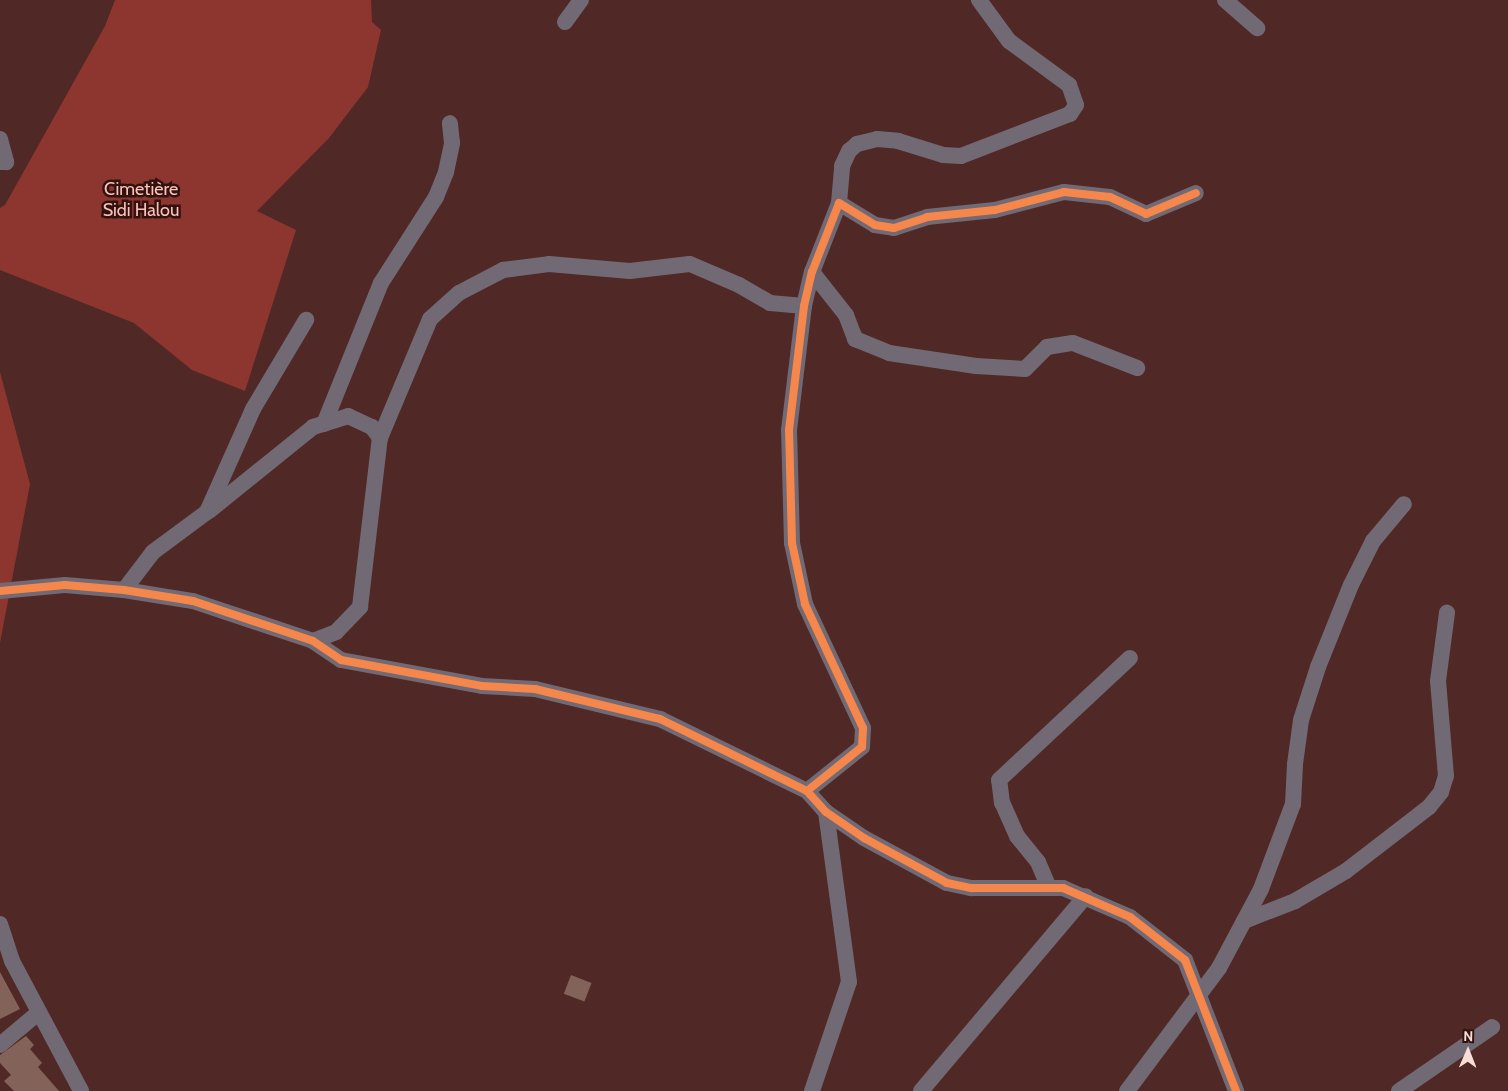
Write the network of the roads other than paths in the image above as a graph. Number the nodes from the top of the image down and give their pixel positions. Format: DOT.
graph roads {
  1 [pos="581,0"];
  2 [pos="979,0"];
  3 [pos="1225,0"];
  4 [pos="564,22"];
  5 [pos="1257,28"];
  6 [pos="450,123"];
  7 [pos="0,140"];
  8 [pos="0,162"];
  9 [pos="1196,193"];
  10 [pos="839,203"];
  11 [pos="812,272"];
  12 [pos="804,306"];
  13 [pos="306,320"];
  14 [pos="1136,368"];
  15 [pos="324,424"];
  16 [pos="380,438"];
  17 [pos="1404,504"];
  18 [pos="207,512"];
  19 [pos="124,590"];
  20 [pos="0,591"];
  21 [pos="1447,613"];
  22 [pos="313,641"];
  23 [pos="1130,658"];
  24 [pos="807,792"];
  25 [pos="826,812"];
  26 [pos="1050,888"];
  27 [pos="1086,896"];
  28 [pos="1244,921"];
  29 [pos="0,924"];
  30 [pos="1199,991"];
  31 [pos="38,1014"];
  32 [pos="1492,1027"];
  33 [pos="0,1045"];
  34 [pos="81,1091"];
  35 [pos="812,1091"];
  36 [pos="920,1091"];
  37 [pos="1127,1091"];
  38 [pos="1236,1091"];
  39 [pos="1399,1091"];
  1 -- 4 [label="street"];
  2 -- 10 [label="street"];
  3 -- 5 [label="street"];
  6 -- 15 [label="street"];
  7 -- 8 [label="street"];
  9 -- 10 [label="street"];
  10 -- 11 [label="street"];
  11 -- 12 [label="street"];
  11 -- 14 [label="street"];
  12 -- 16 [label="street"];
  12 -- 24 [label="street"];
  13 -- 18 [label="street"];
  15 -- 16 [label="street"];
  15 -- 18 [label="street"];
  16 -- 22 [label="street"];
  17 -- 28 [label="street"];
  18 -- 19 [label="street"];
  19 -- 20 [label="street"];
  19 -- 22 [label="street"];
  21 -- 28 [label="street"];
  22 -- 24 [label="street"];
  23 -- 26 [label="street"];
  24 -- 25 [label="street"];
  25 -- 26 [label="street"];
  25 -- 35 [label="street"];
  26 -- 27 [label="street"];
  27 -- 30 [label="street"];
  27 -- 36 [label="street"];
  28 -- 30 [label="street"];
  29 -- 31 [label="street"];
  30 -- 37 [label="street"];
  30 -- 38 [label="street"];
  31 -- 33 [label="street"];
  31 -- 34 [label="street"];
  32 -- 39 [label="street"];
}
